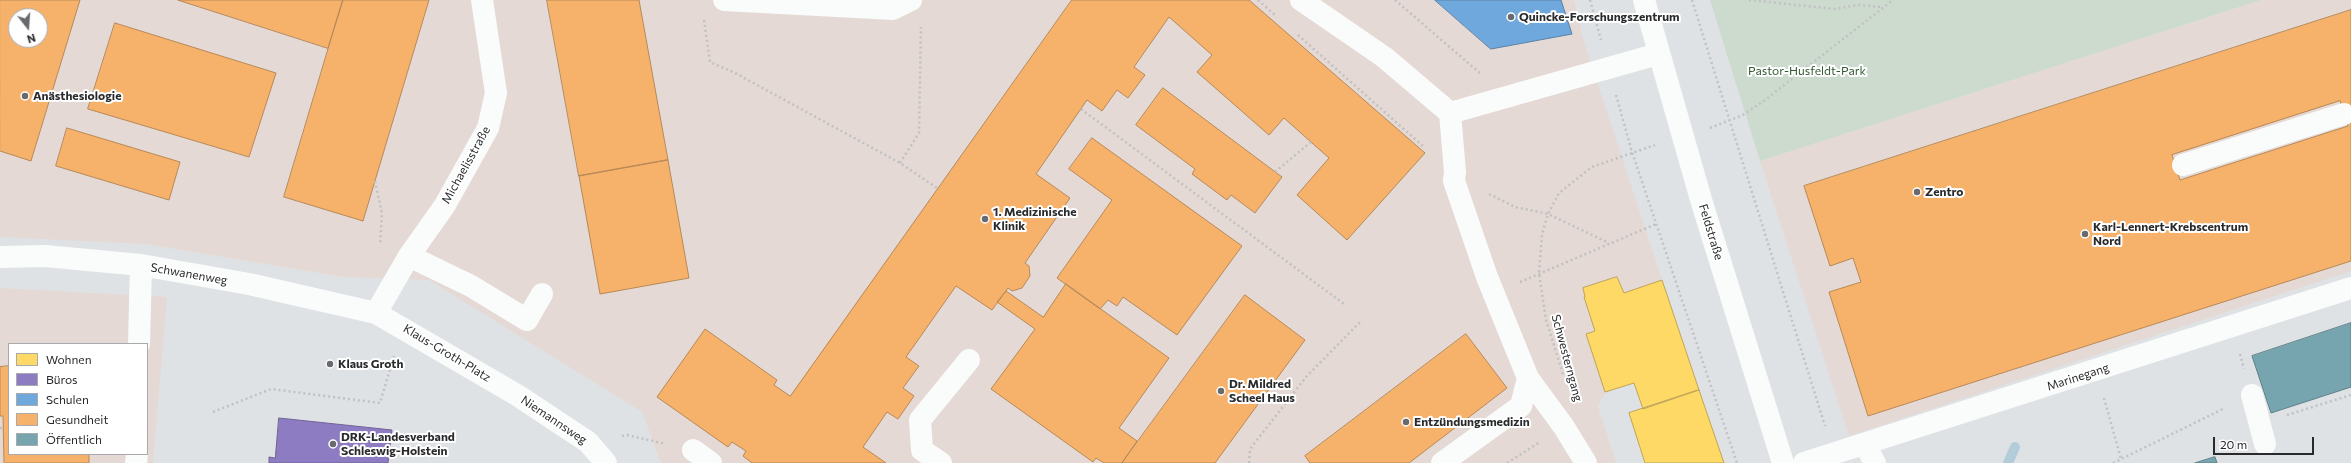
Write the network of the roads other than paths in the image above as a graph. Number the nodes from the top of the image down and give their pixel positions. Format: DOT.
graph roads {
  1 [pos="482,0"];
  2 [pos="724,0"];
  3 [pos="911,0"];
  4 [pos="1301,0"];
  5 [pos="1644,0"];
  6 [pos="1658,54"];
  7 [pos="1450,113"];
  8 [pos="2344,114"];
  9 [pos="2183,165"];
  10 [pos="409,256"];
  11 [pos="0,257"];
  12 [pos="141,265"];
  13 [pos="2351,288"];
  14 [pos="542,294"];
  15 [pos="376,313"];
  16 [pos="139,343"];
  17 [pos="969,360"];
  18 [pos="1528,378"];
  19 [pos="517,395"];
  20 [pos="2252,395"];
  21 [pos="2262,434"];
  22 [pos="693,450"];
  23 [pos="1870,454"];
  24 [pos="606,463"];
  25 [pos="711,463"];
  26 [pos="941,463"];
  27 [pos="1442,463"];
  28 [pos="1586,463"];
  29 [pos="1783,463"];
  30 [pos="1804,463"];
  1 -- 10 [label="street, Michaelisstraße"];
  2 -- 3 [label="street"];
  4 -- 7 [label="street"];
  5 -- 6 [label="street, Feldstraße"];
  6 -- 7 [label="street"];
  6 -- 29 [label="street, Feldstraße"];
  7 -- 18 [label="street"];
  8 -- 9 [label="street"];
  10 -- 14 [label="street"];
  10 -- 15 [label="street, Michaelisstraße"];
  11 -- 12 [label="street, Schwanenweg"];
  12 -- 15 [label="street, Schwanenweg"];
  12 -- 16 [label="street"];
  13 -- 23 [label="street, Marinegang"];
  15 -- 19 [label="street, Klaus-Groth-Platz"];
  17 -- 26 [label="street"];
  18 -- 27 [label="street"];
  18 -- 28 [label="street"];
  19 -- 24 [label="street, Niemannsweg"];
  20 -- 21 [label="street"];
  22 -- 25 [label="street"];
  23 -- 30 [label="street, Marinegang"];
}
